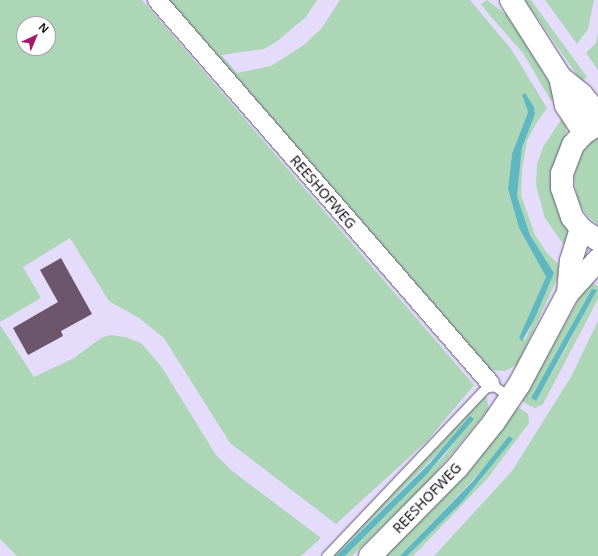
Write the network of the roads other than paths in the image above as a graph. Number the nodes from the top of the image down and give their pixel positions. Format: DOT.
graph roads {
  1 [pos="157,0"];
  2 [pos="511,0"];
  3 [pos="560,77"];
  4 [pos="598,115"];
  5 [pos="591,129"];
  6 [pos="590,234"];
  7 [pos="598,260"];
  8 [pos="568,293"];
  9 [pos="490,383"];
  10 [pos="510,397"];
  11 [pos="326,556"];
  12 [pos="370,556"];
  1 -- 9 [label="street, REESHOFWEG"];
  2 -- 3 [label="street"];
  3 -- 4 [label="street"];
  3 -- 5 [label="street"];
  5 -- 6 [label="street"];
  6 -- 8 [label="street, REESHOFWEG"];
  7 -- 8 [label="street, REESHOFWEG"];
  8 -- 10 [label="street, REESHOFWEG"];
  9 -- 10 [label="lane"];
  9 -- 11 [label="lane"];
  10 -- 12 [label="street, REESHOFWEG"];
}
